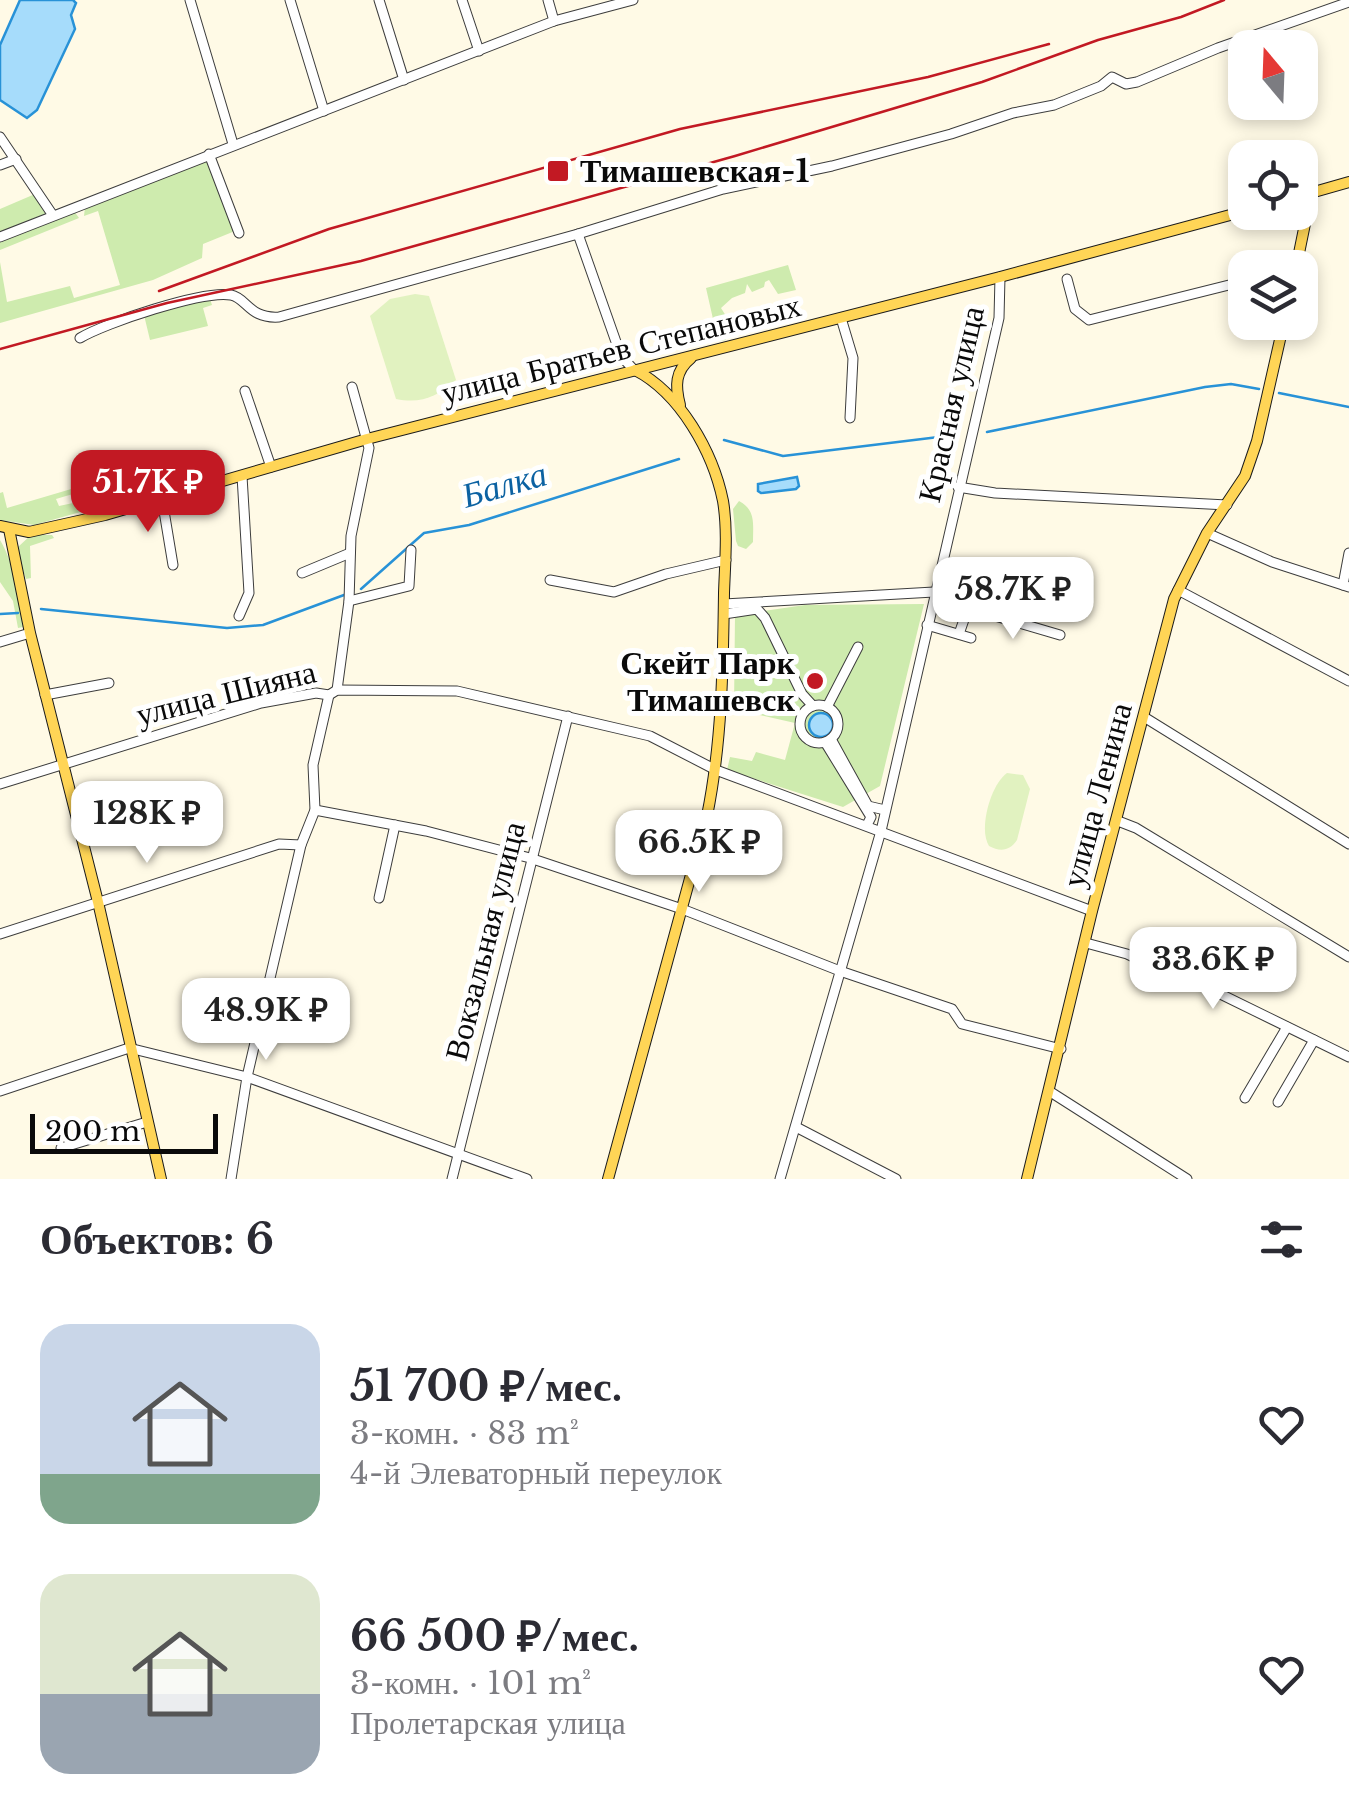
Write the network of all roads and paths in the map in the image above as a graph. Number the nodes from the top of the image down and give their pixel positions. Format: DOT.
graph roads {
  1 [pos="190,0"];
  2 [pos="290,0"];
  3 [pos="378,0"];
  4 [pos="462,0"];
  5 [pos="548,0"];
  6 [pos="633,0"];
  7 [pos="1349,2"];
  8 [pos="554,21"];
  9 [pos="478,51"];
  10 [pos="404,80"];
  11 [pos="324,111"];
  12 [pos="0,137"];
  13 [pos="233,144"];
  14 [pos="208,154"];
  15 [pos="16,159"];
  16 [pos="0,165"];
  17 [pos="1349,182"];
  18 [pos="1318,191"];
  19 [pos="52,214"];
  20 [pos="1228,216"];
  21 [pos="239,233"];
  22 [pos="578,234"];
  23 [pos="0,237"];
  24 [pos="1000,277"];
  25 [pos="1067,279"];
  26 [pos="1228,285"];
  27 [pos="840,318"];
  28 [pos="80,338"];
  29 [pos="1280,340"];
  30 [pos="693,356"];
  31 [pos="634,370"];
  32 [pos="352,387"];
  33 [pos="245,391"];
  34 [pos="683,416"];
  35 [pos="850,418"];
  36 [pos="367,439"];
  37 [pos="271,467"];
  38 [pos="242,476"];
  39 [pos="958,487"];
  40 [pos="162,499"];
  41 [pos="1226,505"];
  42 [pos="3,530"];
  43 [pos="29,532"];
  44 [pos="1207,533"];
  45 [pos="12,550"];
  46 [pos="410,550"];
  47 [pos="350,553"];
  48 [pos="1349,553"];
  49 [pos="726,560"];
  50 [pos="173,565"];
  51 [pos="302,573"];
  52 [pos="550,580"];
  53 [pos="1346,586"];
  54 [pos="1178,590"];
  55 [pos="934,592"];
  56 [pos="349,601"];
  57 [pos="724,609"];
  58 [pos="239,616"];
  59 [pos="927,625"];
  60 [pos="30,633"];
  61 [pos="959,634"];
  62 [pos="1060,635"];
  63 [pos="970,638"];
  64 [pos="0,642"];
  65 [pos="858,646"];
  66 [pos="1349,681"];
  67 [pos="109,683"];
  68 [pos="333,693"];
  69 [pos="46,695"];
  70 [pos="812,706"];
  71 [pos="827,707"];
  72 [pos="568,716"];
  73 [pos="1144,717"];
  74 [pos="828,740"];
  75 [pos="62,764"];
  76 [pos="716,770"];
  77 [pos="0,784"];
  78 [pos="315,810"];
  79 [pos="885,810"];
  80 [pos="1118,822"];
  81 [pos="395,824"];
  82 [pos="867,826"];
  83 [pos="881,830"];
  84 [pos="1349,844"];
  85 [pos="301,845"];
  86 [pos="530,858"];
  87 [pos="379,898"];
  88 [pos="98,902"];
  89 [pos="682,909"];
  90 [pos="1092,911"];
  91 [pos="0,934"];
  92 [pos="1086,943"];
  93 [pos="1349,957"];
  94 [pos="840,971"];
  95 [pos="1287,1027"];
  96 [pos="1314,1040"];
  97 [pos="129,1048"];
  98 [pos="1061,1049"];
  99 [pos="1349,1056"];
  100 [pos="248,1077"];
  101 [pos="0,1091"];
  102 [pos="1049,1091"];
  103 [pos="1246,1098"];
  104 [pos="1278,1102"];
  105 [pos="147,1122"];
  106 [pos="796,1127"];
  107 [pos="62,1148"];
  108 [pos="458,1153"];
  109 [pos="161,1179"];
  110 [pos="231,1179"];
  111 [pos="452,1179"];
  112 [pos="527,1179"];
  113 [pos="608,1179"];
  114 [pos="780,1179"];
  115 [pos="896,1179"];
  116 [pos="1027,1179"];
  117 [pos="1187,1179"];
  1 -- 13 [label="street"];
  2 -- 11 [label="street"];
  3 -- 10 [label="street"];
  4 -- 9 [label="street"];
  5 -- 8 [label="street"];
  6 -- 8 [label="street"];
  7 -- 22 [label="street"];
  8 -- 9 [label="street"];
  9 -- 10 [label="street"];
  10 -- 11 [label="street"];
  11 -- 13 [label="street"];
  12 -- 15 [label="street"];
  13 -- 14 [label="street"];
  14 -- 19 [label="street"];
  14 -- 21 [label="street"];
  15 -- 16 [label="street"];
  15 -- 19 [label="street"];
  17 -- 18 [label="main road"];
  19 -- 23 [label="street"];
  20 -- 24 [label="main road, улица Братьев Степановых"];
  22 -- 28 [label="street"];
  22 -- 31 [label="street"];
  24 -- 27 [label="main road, улица Братьев Степановых"];
  24 -- 39 [label="street, Красная улица"];
  25 -- 26 [label="street"];
  27 -- 30 [label="main road, улица Братьев Степановых"];
  27 -- 35 [label="street"];
  29 -- 41 [label="main road, улица Ленина"];
  30 -- 31 [label="main road, улица Братьев Степановых"];
  30 -- 34 [label="main road"];
  31 -- 34 [label="main road"];
  31 -- 36 [label="main road, улица Братьев Степановых"];
  32 -- 36 [label="street"];
  33 -- 37 [label="street"];
  34 -- 49 [label="main road"];
  36 -- 37 [label="main road, улица Братьев Степановых"];
  36 -- 47 [label="street"];
  37 -- 38 [label="main road, улица Братьев Степановых"];
  38 -- 40 [label="main road, улица Братьев Степановых"];
  38 -- 58 [label="street"];
  39 -- 41 [label="street"];
  39 -- 55 [label="street, Красная улица"];
  40 -- 43 [label="main road, улица Братьев Степановых"];
  40 -- 50 [label="street"];
  41 -- 44 [label="main road, улица Ленина"];
  42 -- 43 [label="main road, улица Братьев Степановых"];
  42 -- 45 [label="main road"];
  43 -- 45 [label="main road"];
  44 -- 53 [label="street"];
  44 -- 54 [label="main road, улица Ленина"];
  45 -- 60 [label="main road"];
  46 -- 56 [label="street"];
  47 -- 51 [label="street"];
  47 -- 56 [label="street"];
  48 -- 53 [label="street"];
  49 -- 52 [label="street"];
  49 -- 57 [label="main road"];
  54 -- 66 [label="street"];
  54 -- 73 [label="main road, улица Ленина"];
  55 -- 57 [label="street"];
  55 -- 59 [label="street, Красная улица"];
  56 -- 68 [label="street"];
  57 -- 70 [label="street"];
  57 -- 76 [label="main road"];
  59 -- 61 [label="street"];
  59 -- 79 [label="street, Красная улица"];
  60 -- 64 [label="street"];
  60 -- 69 [label="main road"];
  61 -- 62 [label="street"];
  61 -- 63 [label="street"];
  65 -- 71 [label="street"];
  67 -- 69 [label="street"];
  68 -- 72 [label="street, улица Шияна"];
  68 -- 75 [label="street, улица Шияна"];
  68 -- 78 [label="street"];
  69 -- 75 [label="main road"];
  70 -- 71 [label="street"];
  70 -- 74 [label="street"];
  71 -- 74 [label="street"];
  72 -- 76 [label="street, улица Шияна"];
  72 -- 86 [label="street, Вокзальная улица"];
  73 -- 80 [label="main road, улица Ленина"];
  73 -- 84 [label="street"];
  74 -- 79 [label="street"];
  74 -- 82 [label="street"];
  75 -- 77 [label="street, улица Шияна"];
  75 -- 88 [label="main road"];
  76 -- 82 [label="street, улица Шияна"];
  76 -- 89 [label="main road"];
  78 -- 81 [label="street"];
  78 -- 85 [label="street"];
  79 -- 83 [label="street, Красная улица"];
  80 -- 90 [label="main road, улица Ленина"];
  80 -- 93 [label="street"];
  81 -- 86 [label="street"];
  81 -- 87 [label="street"];
  82 -- 83 [label="street, улица Шияна"];
  83 -- 90 [label="street, улица Шияна"];
  83 -- 94 [label="street, Красная улица"];
  85 -- 88 [label="street"];
  85 -- 100 [label="street"];
  86 -- 89 [label="street"];
  86 -- 108 [label="street, Вокзальная улица"];
  88 -- 91 [label="street"];
  88 -- 97 [label="main road"];
  89 -- 94 [label="street"];
  89 -- 113 [label="main road"];
  90 -- 92 [label="main road, улица Ленина"];
  92 -- 95 [label="street"];
  92 -- 98 [label="main road, улица Ленина"];
  94 -- 98 [label="street"];
  94 -- 106 [label="street, Красная улица"];
  95 -- 96 [label="street"];
  95 -- 103 [label="street"];
  96 -- 99 [label="street"];
  96 -- 104 [label="street"];
  97 -- 100 [label="street"];
  97 -- 101 [label="street"];
  97 -- 105 [label="main road"];
  98 -- 102 [label="main road, улица Ленина"];
  100 -- 108 [label="street"];
  100 -- 110 [label="street"];
  102 -- 116 [label="main road, улица Ленина"];
  102 -- 117 [label="street"];
  105 -- 107 [label="street"];
  105 -- 109 [label="main road"];
  106 -- 114 [label="street, Красная улица"];
  106 -- 115 [label="street"];
  108 -- 111 [label="street, Вокзальная улица"];
  108 -- 112 [label="street"];
}
